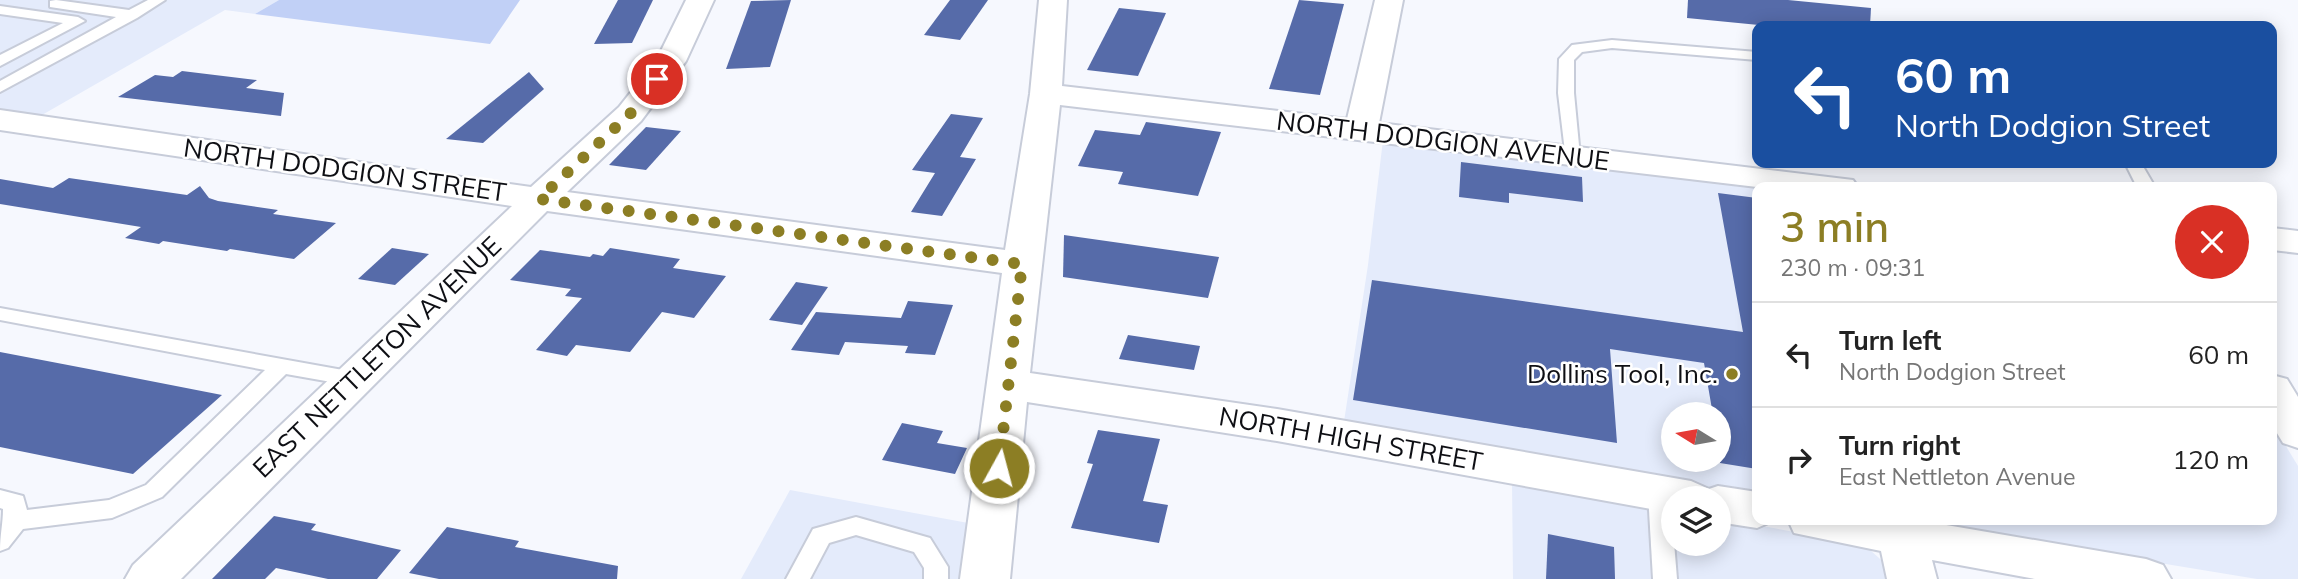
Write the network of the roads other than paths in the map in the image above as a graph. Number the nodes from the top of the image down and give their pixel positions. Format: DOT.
graph roads {
  1 [pos="158,0"];
  2 [pos="700,0"];
  3 [pos="1053,0"];
  4 [pos="1389,0"];
  5 [pos="55,4"];
  6 [pos="0,10"];
  7 [pos="132,15"];
  8 [pos="0,47"];
  9 [pos="22,50"];
  10 [pos="1752,56"];
  11 [pos="0,61"];
  12 [pos="0,86"];
  13 [pos="1046,94"];
  14 [pos="0,120"];
  15 [pos="1362,130"];
  16 [pos="1572,156"];
  17 [pos="1798,182"];
  18 [pos="539,199"];
  19 [pos="2277,240"];
  20 [pos="2298,242"];
  21 [pos="1022,264"];
  22 [pos="0,314"];
  23 [pos="281,366"];
  24 [pos="354,379"];
  25 [pos="1009,385"];
  26 [pos="2277,398"];
  27 [pos="2298,432"];
  28 [pos="1661,494"];
  29 [pos="0,499"];
  30 [pos="1731,506"];
  31 [pos="1752,509"];
  32 [pos="15,521"];
  33 [pos="1824,525"];
  34 [pos="0,541"];
  35 [pos="1668,556"];
  36 [pos="1906,557"];
  37 [pos="936,573"];
  38 [pos="150,579"];
  39 [pos="798,579"];
  40 [pos="985,579"];
  41 [pos="1665,579"];
  42 [pos="2146,579"];
  1 -- 7 [label="lane"];
  2 -- 18 [label="street, EAST NETTLETON AVENUE"];
  3 -- 13 [label="street"];
  4 -- 15 [label="street"];
  5 -- 7 [label="lane"];
  6 -- 9 [label="lane"];
  7 -- 12 [label="lane"];
  8 -- 9 [label="lane"];
  9 -- 11 [label="lane"];
  10 -- 16 [label="lane"];
  13 -- 15 [label="street, NORTH DODGION AVENUE"];
  13 -- 21 [label="street"];
  14 -- 18 [label="street, NORTH DODGION STREET"];
  15 -- 16 [label="street, NORTH DODGION AVENUE"];
  16 -- 17 [label="street, NORTH DODGION AVENUE"];
  18 -- 21 [label="street, NORTH DODGION STREET"];
  18 -- 24 [label="street, EAST NETTLETON AVENUE"];
  19 -- 20 [label="street"];
  21 -- 25 [label="street"];
  22 -- 23 [label="lane"];
  23 -- 24 [label="lane"];
  23 -- 32 [label="lane"];
  24 -- 38 [label="street, EAST NETTLETON AVENUE"];
  25 -- 28 [label="street, NORTH HIGH STREET"];
  25 -- 40 [label="street"];
  26 -- 27 [label="street"];
  29 -- 32 [label="lane"];
  30 -- 31 [label="street"];
  32 -- 34 [label="lane"];
  33 -- 36 [label="street"];
  35 -- 41 [label="lane"];
  36 -- 42 [label="street"];
  37 -- 39 [label="lane"];
}
